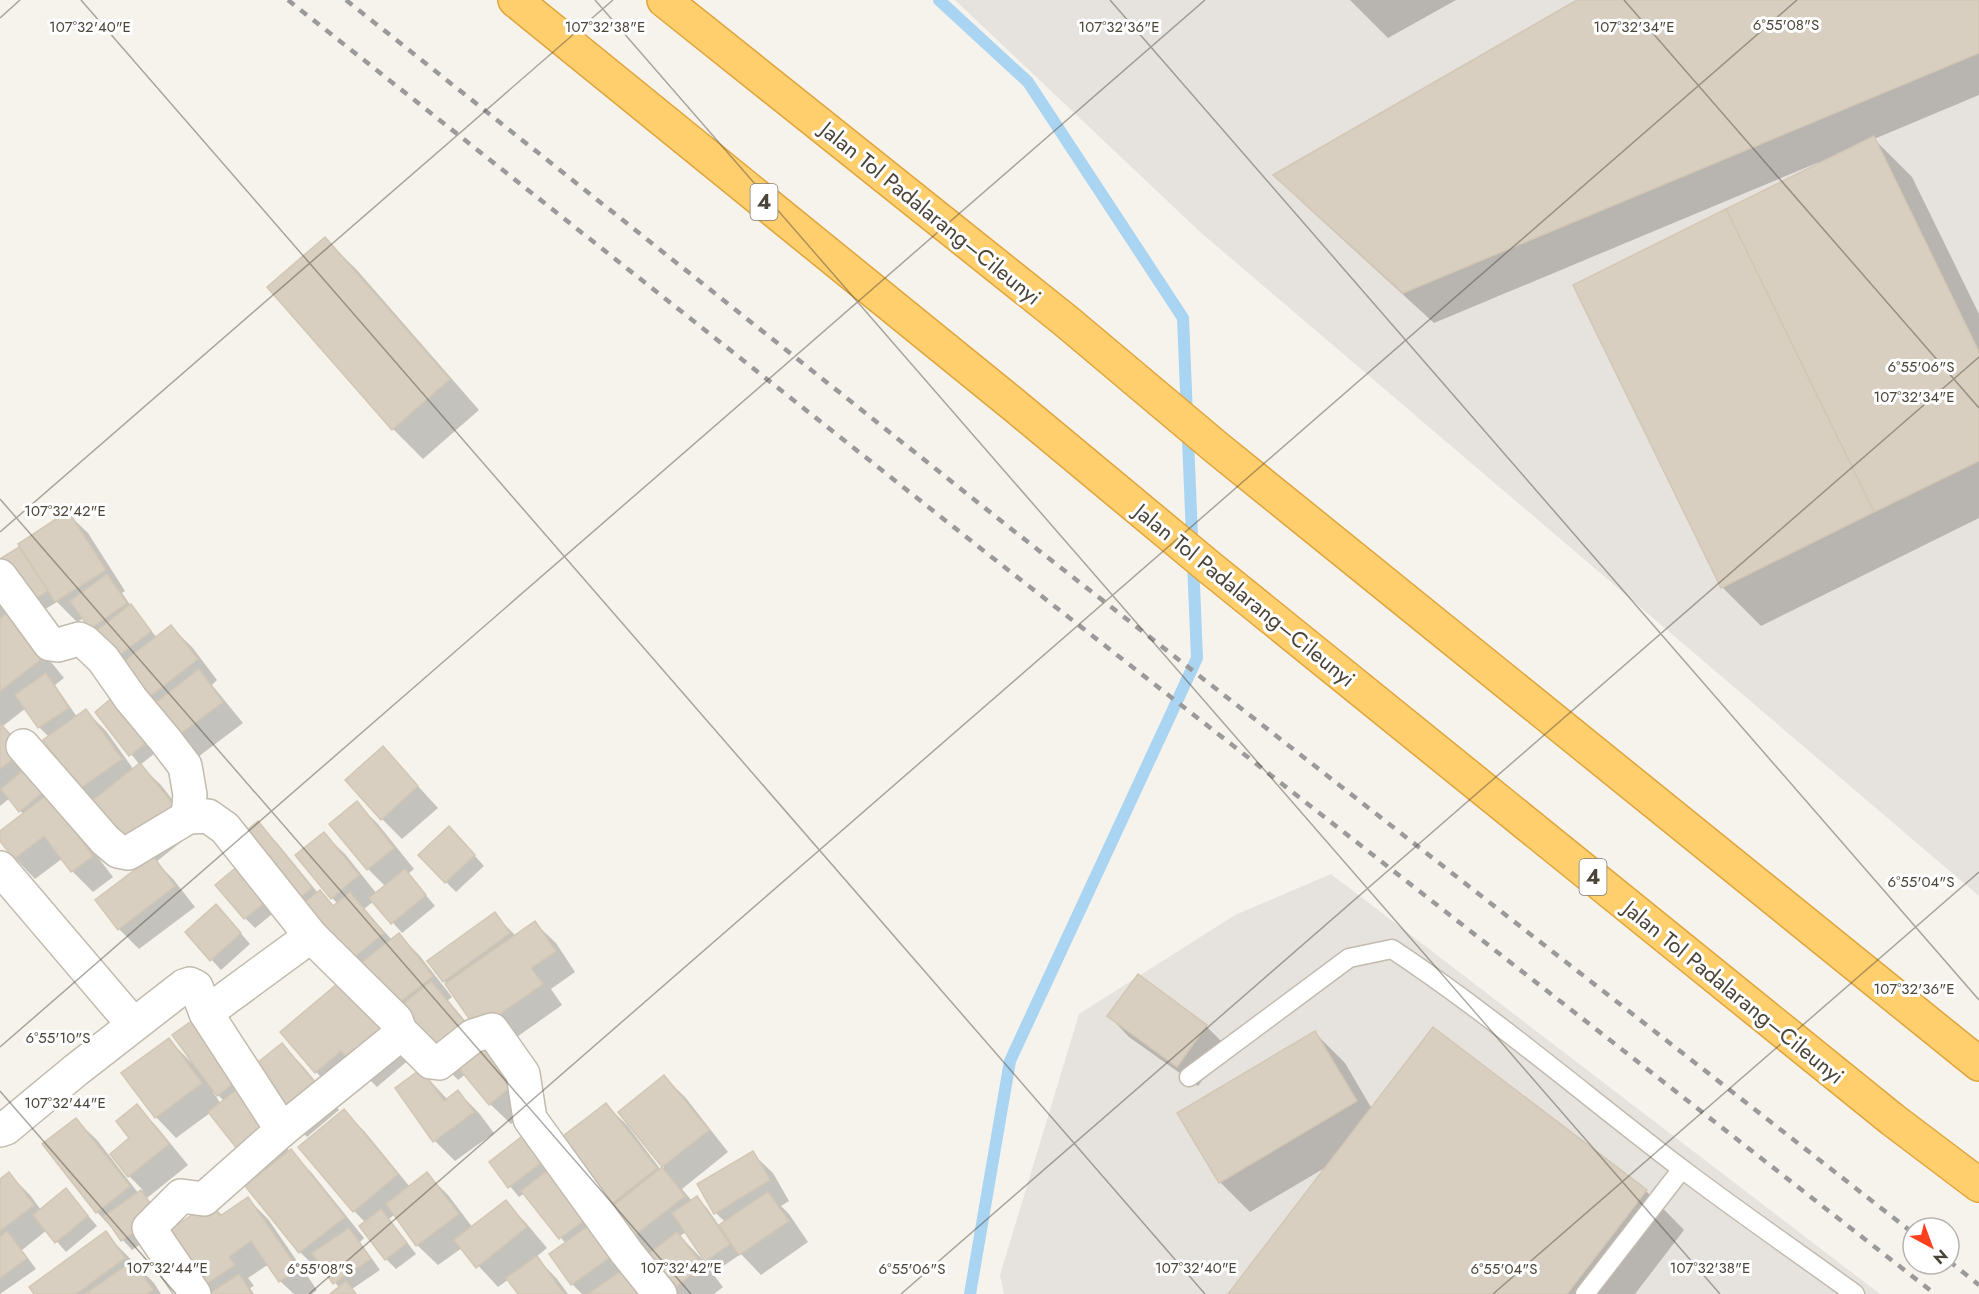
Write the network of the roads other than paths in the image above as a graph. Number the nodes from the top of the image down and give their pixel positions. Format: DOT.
graph roads {
  1 [pos="515,0"];
  2 [pos="664,0"];
  3 [pos="0,576"];
  4 [pos="23,746"];
  5 [pos="188,817"];
  6 [pos="0,868"];
  7 [pos="311,936"];
  8 [pos="206,1013"];
  9 [pos="133,1024"];
  10 [pos="399,1031"];
  11 [pos="1979,1064"];
  12 [pos="1189,1077"];
  13 [pos="0,1130"];
  14 [pos="282,1130"];
  15 [pos="1682,1169"];
  16 [pos="1979,1185"];
  17 [pos="194,1294"];
  18 [pos="660,1294"];
  19 [pos="1585,1294"];
  20 [pos="1855,1294"];
  1 -- 16 [label="highway, Jalan Tol Padalarang–Cileunyi / 4"];
  2 -- 11 [label="highway, Jalan Tol Padalarang–Cileunyi"];
  3 -- 5 [label="street"];
  4 -- 5 [label="street"];
  5 -- 7 [label="street"];
  6 -- 9 [label="street"];
  7 -- 8 [label="street"];
  7 -- 10 [label="street"];
  8 -- 9 [label="street"];
  8 -- 14 [label="street"];
  9 -- 13 [label="street"];
  10 -- 14 [label="street"];
  10 -- 18 [label="street"];
  12 -- 15 [label="lane"];
  14 -- 17 [label="street"];
  15 -- 19 [label="lane"];
  15 -- 20 [label="lane"];
}
